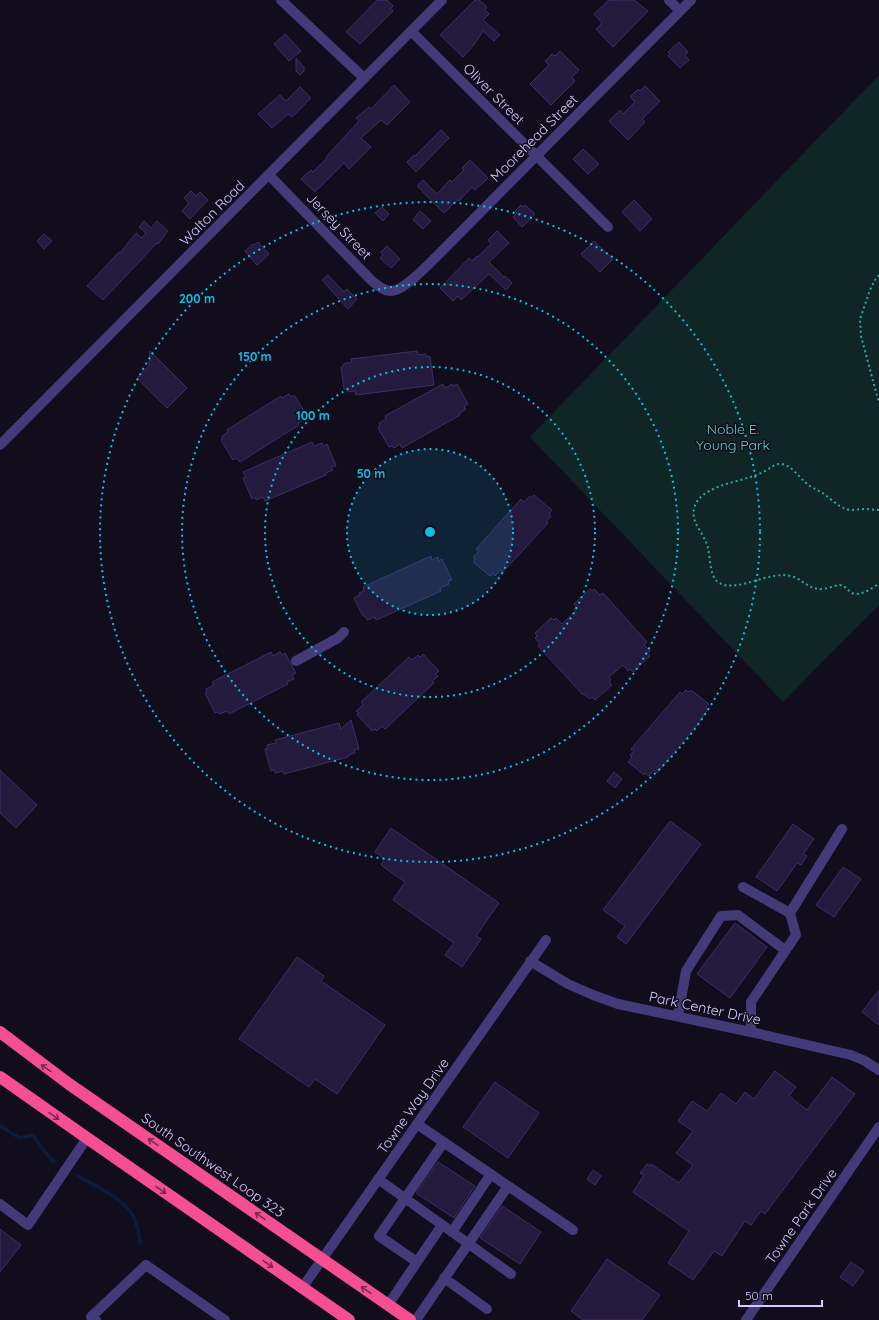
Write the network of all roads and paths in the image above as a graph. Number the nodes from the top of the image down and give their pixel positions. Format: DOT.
graph roads {
  1 [pos="281,0"];
  2 [pos="442,0"];
  3 [pos="669,0"];
  4 [pos="691,0"];
  5 [pos="680,11"];
  6 [pos="411,31"];
  7 [pos="364,78"];
  8 [pos="536,155"];
  9 [pos="269,175"];
  10 [pos="608,227"];
  11 [pos="879,275"];
  12 [pos="392,291"];
  13 [pos="879,403"];
  14 [pos="0,445"];
  15 [pos="879,510"];
  16 [pos="879,584"];
  17 [pos="344,632"];
  18 [pos="296,661"];
  19 [pos="842,829"];
  20 [pos="743,887"];
  21 [pos="790,913"];
  22 [pos="546,940"];
  23 [pos="785,950"];
  24 [pos="530,961"];
  25 [pos="678,1016"];
  26 [pos="0,1032"];
  27 [pos="751,1032"];
  28 [pos="879,1070"];
  29 [pos="0,1077"];
  30 [pos="417,1124"];
  31 [pos="879,1127"];
  32 [pos="87,1138"];
  33 [pos="444,1142"];
  34 [pos="491,1174"];
  35 [pos="378,1179"];
  36 [pos="508,1186"];
  37 [pos="406,1199"];
  38 [pos="0,1204"];
  39 [pos="442,1225"];
  40 [pos="573,1230"];
  41 [pos="452,1232"];
  42 [pos="468,1244"];
  43 [pos="322,1259"];
  44 [pos="417,1262"];
  45 [pos="511,1274"];
  46 [pos="444,1278"];
  47 [pos="302,1288"];
  48 [pos="388,1305"];
  49 [pos="487,1309"];
  50 [pos="96,1320"];
  51 [pos="225,1320"];
  52 [pos="349,1320"];
  53 [pos="410,1320"];
  54 [pos="416,1320"];
  55 [pos="746,1320"];
  1 -- 7 [label="street"];
  2 -- 6 [label="street, Walton Road"];
  3 -- 5 [label="street"];
  4 -- 5 [label="street, Moorehead Street"];
  5 -- 8 [label="street, Moorehead Street"];
  6 -- 7 [label="street, Walton Road"];
  6 -- 8 [label="street, Oliver Street"];
  7 -- 9 [label="street, Walton Road"];
  8 -- 10 [label="street, Oliver Street"];
  8 -- 12 [label="street, Moorehead Street"];
  9 -- 12 [label="street, Jersey Street"];
  9 -- 14 [label="street, Walton Road"];
  11 -- 13 [label="path"];
  15 -- 16 [label="path"];
  17 -- 18 [label="street"];
  19 -- 21 [label="street"];
  20 -- 21 [label="street"];
  21 -- 23 [label="street"];
  22 -- 24 [label="street, Towne Way Drive"];
  23 -- 25 [label="street"];
  23 -- 27 [label="street"];
  24 -- 25 [label="street, Park Center Drive"];
  24 -- 30 [label="street, Towne Way Drive"];
  25 -- 27 [label="street, Park Center Drive"];
  43 -- 26 [label="highway, South Southwest Loop 323, one-way"];
  27 -- 28 [label="street, Park Center Drive"];
  29 -- 32 [label="highway, one-way"];
  30 -- 33 [label="street"];
  30 -- 35 [label="street, Towne Way Drive"];
  31 -- 55 [label="street, Towne Park Drive"];
  32 -- 38 [label="street"];
  32 -- 47 [label="highway, one-way"];
  33 -- 34 [label="street"];
  33 -- 37 [label="street"];
  34 -- 36 [label="street"];
  34 -- 41 [label="street"];
  35 -- 37 [label="street"];
  35 -- 43 [label="street, Towne Way Drive"];
  36 -- 40 [label="street"];
  36 -- 42 [label="street"];
  37 -- 39 [label="street"];
  37 -- 44 [label="street"];
  39 -- 41 [label="street"];
  39 -- 44 [label="street"];
  41 -- 42 [label="street"];
  42 -- 45 [label="street"];
  42 -- 46 [label="street"];
  43 -- 47 [label="street, Towne Way Drive"];
  48 -- 43 [label="highway, South Southwest Loop 323, one-way"];
  44 -- 48 [label="street"];
  46 -- 49 [label="street"];
  46 -- 54 [label="street"];
  47 -- 52 [label="highway"];
  48 -- 53 [label="highway, South Southwest Loop 323"];
  50 -- 51 [label="street"];
}
